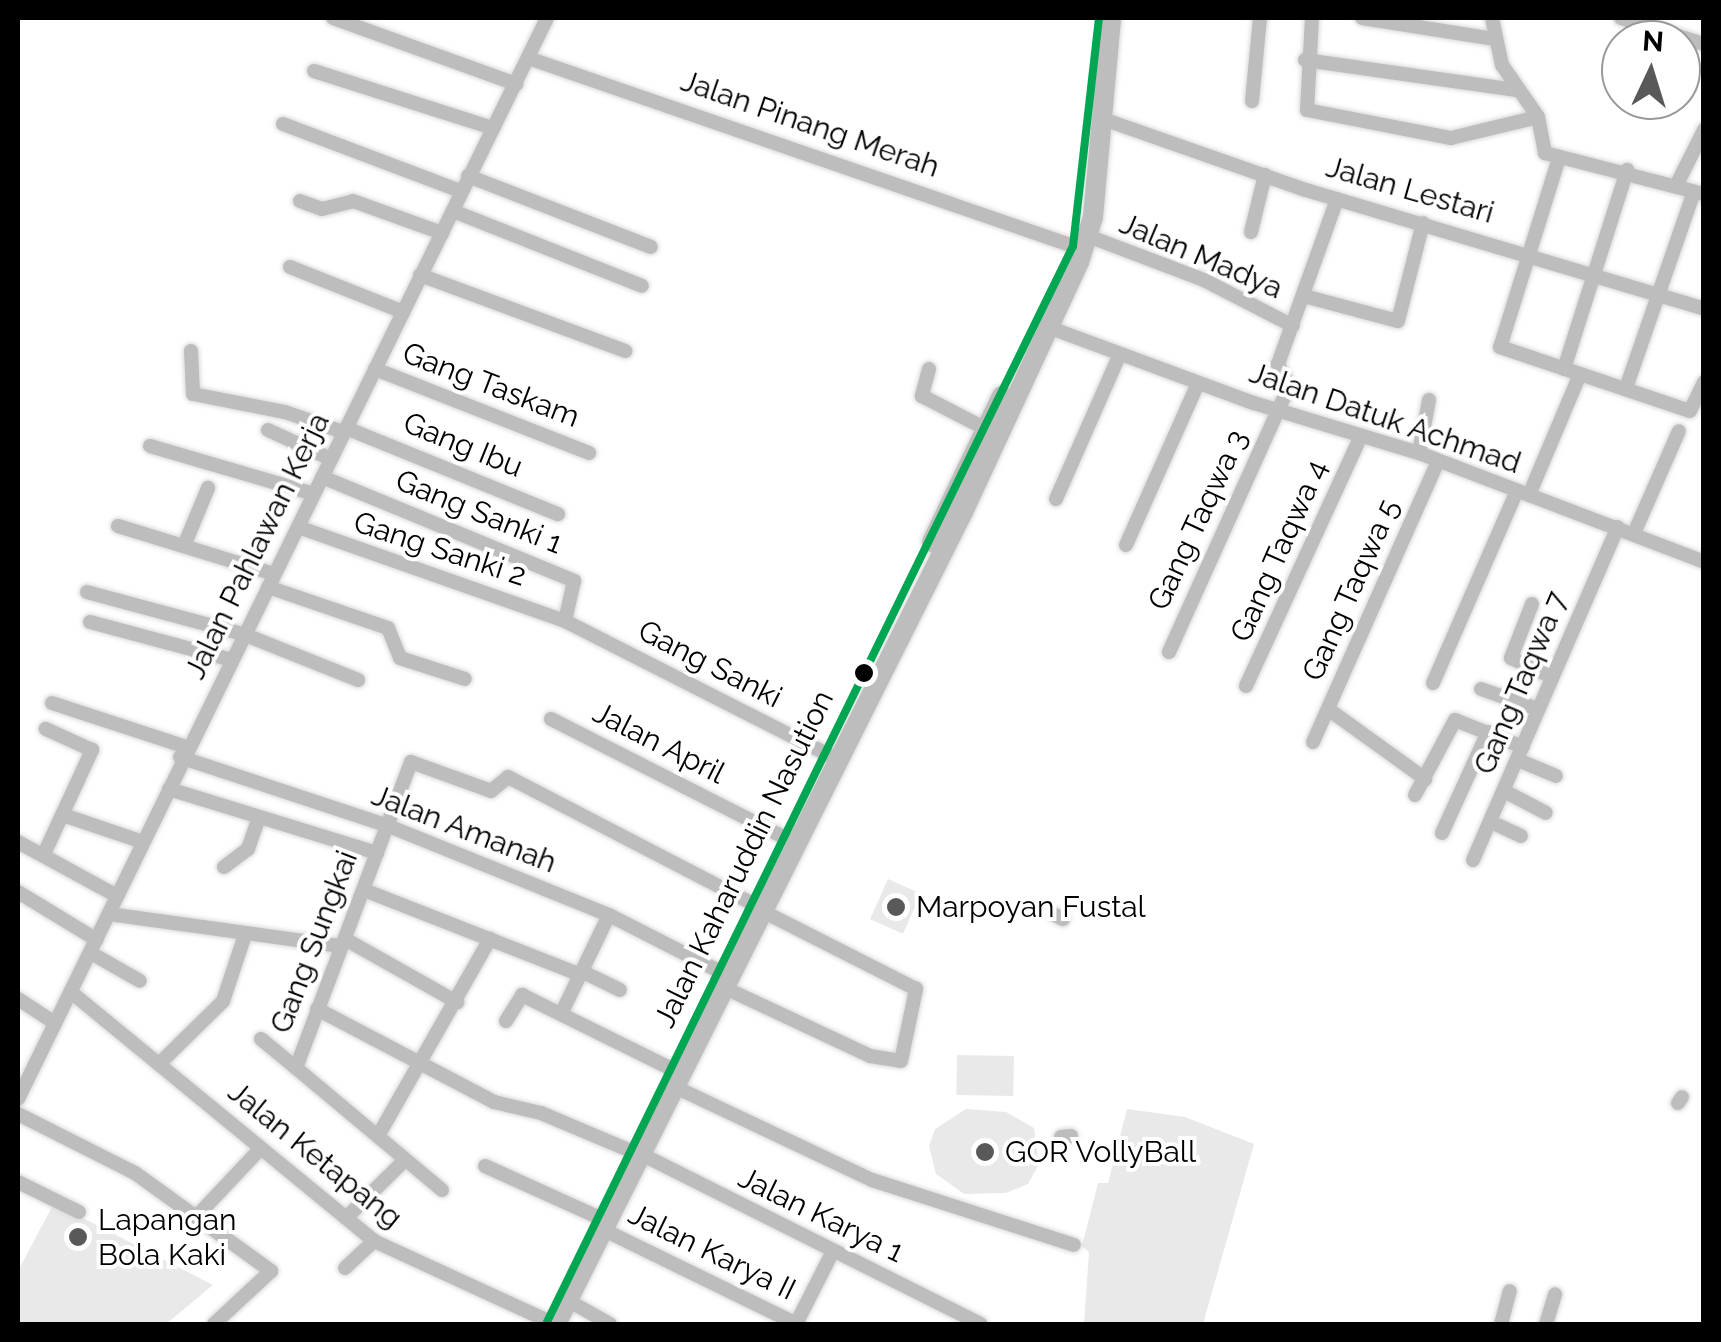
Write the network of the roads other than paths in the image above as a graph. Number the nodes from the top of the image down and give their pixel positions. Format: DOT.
graph roads {
  1 [pos="333,18"];
  2 [pos="547,18"];
  3 [pos="1099,18"];
  4 [pos="1111,18"];
  5 [pos="1260,18"];
  6 [pos="1312,18"];
  7 [pos="1362,18"];
  8 [pos="1492,18"];
  9 [pos="1620,18"];
  10 [pos="1495,38"];
  11 [pos="1704,44"];
  12 [pos="528,58"];
  13 [pos="1305,60"];
  14 [pos="314,71"];
  15 [pos="516,84"];
  16 [pos="1517,90"];
  17 [pos="1252,101"];
  18 [pos="1538,116"];
  19 [pos="1103,119"];
  20 [pos="283,124"];
  21 [pos="493,128"];
  22 [pos="1704,130"];
  23 [pos="1559,158"];
  24 [pos="1627,170"];
  25 [pos="1265,175"];
  26 [pos="468,176"];
  27 [pos="1676,186"];
  28 [pos="460,191"];
  29 [pos="1699,193"];
  30 [pos="1337,199"];
  31 [pos="300,201"];
  32 [pos="453,210"];
  33 [pos="1424,223"];
  34 [pos="1251,232"];
  35 [pos="442,233"];
  36 [pos="1081,241"];
  37 [pos="651,247"];
  38 [pos="1528,252"];
  39 [pos="290,267"];
  40 [pos="1594,273"];
  41 [pos="420,275"];
  42 [pos="642,286"];
  43 [pos="1659,295"];
  44 [pos="1304,296"];
  45 [pos="1704,309"];
  46 [pos="403,312"];
  47 [pos="1292,326"];
  48 [pos="1048,327"];
  49 [pos="191,351"];
  50 [pos="626,351"];
  51 [pos="1119,356"];
  52 [pos="1564,368"];
  53 [pos="929,369"];
  54 [pos="374,370"];
  55 [pos="1580,374"];
  56 [pos="1704,382"];
  57 [pos="1198,384"];
  58 [pos="1626,388"];
  59 [pos="1429,400"];
  60 [pos="1279,411"];
  61 [pos="268,430"];
  62 [pos="345,430"];
  63 [pos="1679,430"];
  64 [pos="993,432"];
  65 [pos="1360,438"];
  66 [pos="150,446"];
  67 [pos="589,452"];
  68 [pos="1419,454"];
  69 [pos="331,460"];
  70 [pos="1438,461"];
  71 [pos="322,477"];
  72 [pos="208,488"];
  73 [pos="1523,493"];
  74 [pos="314,494"];
  75 [pos="1056,499"];
  76 [pos="558,514"];
  77 [pos="118,526"];
  78 [pos="298,527"];
  79 [pos="1618,527"];
  80 [pos="1635,531"];
  81 [pos="1126,545"];
  82 [pos="184,546"];
  83 [pos="1704,562"];
  84 [pos="271,580"];
  85 [pos="87,592"];
  86 [pos="1532,604"];
  87 [pos="566,621"];
  88 [pos="90,622"];
  89 [pos="243,634"];
  90 [pos="1169,652"];
  91 [pos="232,660"];
  92 [pos="1552,677"];
  93 [pos="465,679"];
  94 [pos="358,680"];
  95 [pos="1433,683"];
  96 [pos="1246,686"];
  97 [pos="1481,688"];
  98 [pos="52,703"];
  99 [pos="1328,709"];
  100 [pos="1538,710"];
  101 [pos="551,719"];
  102 [pos="46,728"];
  103 [pos="1488,732"];
  104 [pos="1313,742"];
  105 [pos="184,752"];
  106 [pos="1520,754"];
  107 [pos="829,755"];
  108 [pos="1556,776"];
  109 [pos="1424,779"];
  110 [pos="169,789"];
  111 [pos="1504,792"];
  112 [pos="1415,796"];
  113 [pos="1546,812"];
  114 [pos="64,815"];
  115 [pos="259,817"];
  116 [pos="1491,822"];
  117 [pos="386,824"];
  118 [pos="1442,834"];
  119 [pos="1521,836"];
  120 [pos="791,841"];
  121 [pos="18,842"];
  122 [pos="143,842"];
  123 [pos="377,853"];
  124 [pos="44,854"];
  125 [pos="1473,860"];
  126 [pos="224,868"];
  127 [pos="364,890"];
  128 [pos="18,892"];
  129 [pos="116,896"];
  130 [pos="758,908"];
  131 [pos="109,914"];
  132 [pos="609,915"];
  133 [pos="246,935"];
  134 [pos="490,939"];
  135 [pos="343,943"];
  136 [pos="94,946"];
  137 [pos="582,973"];
  138 [pos="723,980"];
  139 [pos="140,981"];
  140 [pos="620,990"];
  141 [pos="71,992"];
  142 [pos="18,999"];
  143 [pos="457,1002"];
  144 [pos="318,1009"];
  145 [pos="563,1010"];
  146 [pos="506,1021"];
  147 [pos="55,1023"];
  148 [pos="260,1039"];
  149 [pos="159,1064"];
  150 [pos="421,1064"];
  151 [pos="296,1068"];
  152 [pos="674,1078"];
  153 [pos="18,1099"];
  154 [pos="18,1114"];
  155 [pos="378,1136"];
  156 [pos="262,1148"];
  157 [pos="635,1152"];
  158 [pos="406,1160"];
  159 [pos="485,1166"];
  160 [pos="18,1182"];
  161 [pos="442,1190"];
  162 [pos="78,1212"];
  163 [pos="197,1216"];
  164 [pos="346,1218"];
  165 [pos="600,1223"];
  166 [pos="374,1241"];
  167 [pos="1074,1245"];
  168 [pos="586,1250"];
  169 [pos="833,1252"];
  170 [pos="346,1268"];
  171 [pos="1510,1291"];
  172 [pos="1555,1294"];
  173 [pos="568,1301"];
  174 [pos="954,1319"];
  175 [pos="550,1323"];
  176 [pos="214,1324"];
  177 [pos="610,1324"];
  178 [pos="796,1324"];
  179 [pos="981,1324"];
  180 [pos="1501,1324"];
  181 [pos="1546,1324"];
  1 -- 15 [label="street"];
  2 -- 12 [label="street, Jalan Pahlawan Kerja"];
  3 -- 36 [label="highway, Jalan Kaharuddin Nasution"];
  4 -- 19 [label="highway, Jalan Kaharuddin Nasution"];
  5 -- 17 [label="street"];
  6 -- 13 [label="street"];
  7 -- 10 [label="street"];
  8 -- 10 [label="street"];
  9 -- 11 [label="street"];
  10 -- 16 [label="street"];
  12 -- 15 [label="street, Jalan Pahlawan Kerja"];
  12 -- 36 [label="street, Jalan Pinang Merah"];
  13 -- 16 [label="street"];
  13 -- 18 [label="street"];
  14 -- 21 [label="street"];
  15 -- 21 [label="street, Jalan Pahlawan Kerja"];
  16 -- 18 [label="street"];
  18 -- 23 [label="street"];
  19 -- 25 [label="street, Jalan Lestari"];
  19 -- 36 [label="highway, Jalan Kaharuddin Nasution"];
  20 -- 28 [label="street"];
  21 -- 26 [label="street, Jalan Pahlawan Kerja"];
  22 -- 27 [label="street"];
  23 -- 24 [label="street"];
  23 -- 38 [label="street"];
  24 -- 27 [label="street"];
  24 -- 40 [label="street"];
  25 -- 30 [label="street, Jalan Lestari"];
  25 -- 34 [label="street"];
  26 -- 28 [label="street, Jalan Pahlawan Kerja"];
  26 -- 37 [label="street"];
  27 -- 29 [label="street"];
  28 -- 32 [label="street, Jalan Pahlawan Kerja"];
  29 -- 43 [label="street"];
  30 -- 33 [label="street, Jalan Lestari"];
  30 -- 44 [label="street"];
  31 -- 35 [label="street"];
  32 -- 35 [label="street, Jalan Pahlawan Kerja"];
  32 -- 42 [label="street"];
  33 -- 38 [label="street, Jalan Lestari"];
  33 -- 44 [label="street"];
  35 -- 41 [label="street, Jalan Pahlawan Kerja"];
  36 -- 47 [label="street, Jalan Madya"];
  36 -- 48 [label="highway, Jalan Kaharuddin Nasution"];
  36 -- 64 [label="highway, Jalan Kaharuddin Nasution"];
  38 -- 40 [label="street, Jalan Lestari"];
  38 -- 52 [label="street"];
  39 -- 46 [label="street"];
  40 -- 43 [label="street, Jalan Lestari"];
  40 -- 52 [label="street"];
  41 -- 46 [label="street, Jalan Pahlawan Kerja"];
  41 -- 50 [label="street"];
  43 -- 45 [label="street, Jalan Lestari"];
  43 -- 58 [label="street"];
  44 -- 47 [label="street"];
  46 -- 54 [label="street, Jalan Pahlawan Kerja"];
  47 -- 60 [label="street"];
  48 -- 51 [label="street, Jalan Datuk Achmad"];
  48 -- 64 [label="highway, Jalan Kaharuddin Nasution"];
  49 -- 62 [label="street, Gang Ibu"];
  51 -- 57 [label="street, Jalan Datuk Achmad"];
  51 -- 75 [label="street"];
  52 -- 55 [label="street"];
  53 -- 64 [label="street"];
  54 -- 62 [label="street, Jalan Pahlawan Kerja"];
  54 -- 67 [label="street, Gang Taskam"];
  55 -- 58 [label="street"];
  55 -- 73 [label="street"];
  56 -- 58 [label="street"];
  57 -- 60 [label="street, Jalan Datuk Achmad"];
  57 -- 81 [label="street"];
  59 -- 68 [label="street"];
  60 -- 65 [label="street, Jalan Datuk Achmad"];
  60 -- 90 [label="street, Gang Taqwa 3"];
  61 -- 69 [label="street"];
  62 -- 69 [label="street, Jalan Pahlawan Kerja"];
  62 -- 76 [label="street, Gang Ibu"];
  63 -- 80 [label="street"];
  64 -- 107 [label="highway, Jalan Kaharuddin Nasution"];
  64 -- 120 [label="highway, Jalan Kaharuddin Nasution"];
  65 -- 68 [label="street, Jalan Datuk Achmad"];
  65 -- 96 [label="street, Gang Taqwa 4"];
  66 -- 74 [label="street"];
  68 -- 70 [label="street, Jalan Datuk Achmad"];
  69 -- 71 [label="street, Jalan Pahlawan Kerja"];
  70 -- 73 [label="street, Jalan Datuk Achmad"];
  70 -- 99 [label="street, Gang Taqwa 5"];
  71 -- 74 [label="street, Jalan Pahlawan Kerja"];
  71 -- 87 [label="street, Gang Sanki 1"];
  72 -- 82 [label="street"];
  73 -- 79 [label="street, Jalan Datuk Achmad"];
  73 -- 95 [label="street"];
  74 -- 78 [label="street, Jalan Pahlawan Kerja"];
  77 -- 82 [label="street"];
  78 -- 84 [label="street, Jalan Pahlawan Kerja"];
  78 -- 87 [label="street, Gang Sanki 2"];
  79 -- 80 [label="street, Jalan Datuk Achmad"];
  79 -- 92 [label="street, Gang Taqwa 7"];
  80 -- 83 [label="street, Jalan Datuk Achmad"];
  82 -- 84 [label="street"];
  84 -- 89 [label="street, Jalan Pahlawan Kerja"];
  84 -- 93 [label="street"];
  85 -- 89 [label="street"];
  86 -- 92 [label="street"];
  87 -- 107 [label="street, Gang Sanki"];
  88 -- 91 [label="street"];
  89 -- 91 [label="street, Jalan Pahlawan Kerja"];
  89 -- 94 [label="street"];
  91 -- 105 [label="street, Jalan Pahlawan Kerja"];
  92 -- 100 [label="street, Gang Taqwa 7"];
  97 -- 100 [label="street"];
  98 -- 105 [label="street, Jalan Amanah"];
  99 -- 104 [label="street, Gang Taqwa 5"];
  99 -- 109 [label="street"];
  100 -- 106 [label="street, Gang Taqwa 7"];
  101 -- 120 [label="street, Jalan April"];
  102 -- 114 [label="street"];
  103 -- 106 [label="street"];
  103 -- 109 [label="street"];
  103 -- 118 [label="street"];
  105 -- 110 [label="street, Jalan Pahlawan Kerja"];
  105 -- 117 [label="street, Jalan Amanah"];
  106 -- 108 [label="street"];
  106 -- 111 [label="street, Gang Taqwa 7"];
  107 -- 120 [label="highway, Jalan Kaharuddin Nasution"];
  109 -- 112 [label="street"];
  110 -- 115 [label="street"];
  110 -- 122 [label="street, Jalan Pahlawan Kerja"];
  111 -- 113 [label="street"];
  111 -- 116 [label="street, Gang Taqwa 7"];
  114 -- 122 [label="street"];
  114 -- 124 [label="street"];
  115 -- 123 [label="street"];
  115 -- 126 [label="street"];
  116 -- 119 [label="street"];
  116 -- 125 [label="street, Gang Taqwa 7"];
  117 -- 123 [label="street, Gang Sungkai"];
  117 -- 130 [label="street, Gang Sungkai"];
  117 -- 132 [label="street, Jalan Amanah"];
  120 -- 130 [label="highway, Jalan Kaharuddin Nasution"];
  121 -- 124 [label="street"];
  122 -- 129 [label="street, Jalan Pahlawan Kerja"];
  123 -- 127 [label="street, Gang Sungkai"];
  124 -- 129 [label="street"];
  127 -- 134 [label="street"];
  127 -- 135 [label="street, Gang Sungkai"];
  128 -- 136 [label="street"];
  129 -- 131 [label="street, Jalan Pahlawan Kerja"];
  130 -- 138 [label="highway, Jalan Kaharuddin Nasution"];
  130 -- 138 [label="street, Jalan Amanah"];
  131 -- 133 [label="street"];
  131 -- 136 [label="street, Jalan Pahlawan Kerja"];
  132 -- 137 [label="street"];
  132 -- 138 [label="street, Jalan Amanah"];
  133 -- 135 [label="street"];
  133 -- 149 [label="street"];
  134 -- 137 [label="street"];
  134 -- 143 [label="street"];
  135 -- 143 [label="street"];
  135 -- 144 [label="street, Gang Sungkai"];
  136 -- 139 [label="street"];
  136 -- 141 [label="street, Jalan Pahlawan Kerja"];
  137 -- 140 [label="street"];
  137 -- 145 [label="street"];
  138 -- 152 [label="highway, Jalan Kaharuddin Nasution"];
  141 -- 147 [label="street, Jalan Pahlawan Kerja"];
  141 -- 149 [label="street, Jalan Ketapang"];
  142 -- 147 [label="street"];
  143 -- 150 [label="street"];
  144 -- 150 [label="street, Jalan Karya 1"];
  144 -- 151 [label="street, Gang Sungkai"];
  145 -- 146 [label="street"];
  145 -- 152 [label="street"];
  147 -- 153 [label="street, Jalan Pahlawan Kerja"];
  148 -- 151 [label="street"];
  149 -- 156 [label="street, Jalan Ketapang"];
  150 -- 155 [label="street"];
  150 -- 157 [label="street, Jalan Karya 1"];
  151 -- 155 [label="street, Gang Sungkai"];
  152 -- 157 [label="highway, Jalan Kaharuddin Nasution"];
  152 -- 167 [label="street"];
  154 -- 163 [label="street"];
  155 -- 158 [label="street, Gang Sungkai"];
  156 -- 163 [label="street"];
  156 -- 164 [label="street, Jalan Ketapang"];
  157 -- 165 [label="highway, Jalan Kaharuddin Nasution"];
  157 -- 169 [label="street, Jalan Karya 1"];
  158 -- 161 [label="street, Gang Sungkai"];
  158 -- 164 [label="street"];
  159 -- 165 [label="street, Jalan Karya II"];
  160 -- 162 [label="street"];
  163 -- 176 [label="street"];
  164 -- 166 [label="street, Jalan Ketapang"];
  165 -- 168 [label="highway, Jalan Kaharuddin Nasution"];
  165 -- 178 [label="street, Jalan Karya II"];
  166 -- 170 [label="street"];
  166 -- 175 [label="street, Jalan Ketapang"];
  168 -- 173 [label="highway, Jalan Kaharuddin Nasution"];
  168 -- 175 [label="highway, Jalan Kaharuddin Nasution"];
  169 -- 174 [label="street, Jalan Karya 1"];
  169 -- 178 [label="street"];
  171 -- 180 [label="street"];
  172 -- 181 [label="street"];
  173 -- 175 [label="highway, Jalan Kaharuddin Nasution"];
  173 -- 177 [label="street"];
  174 -- 179 [label="street, Jalan Karya 1"];
}
